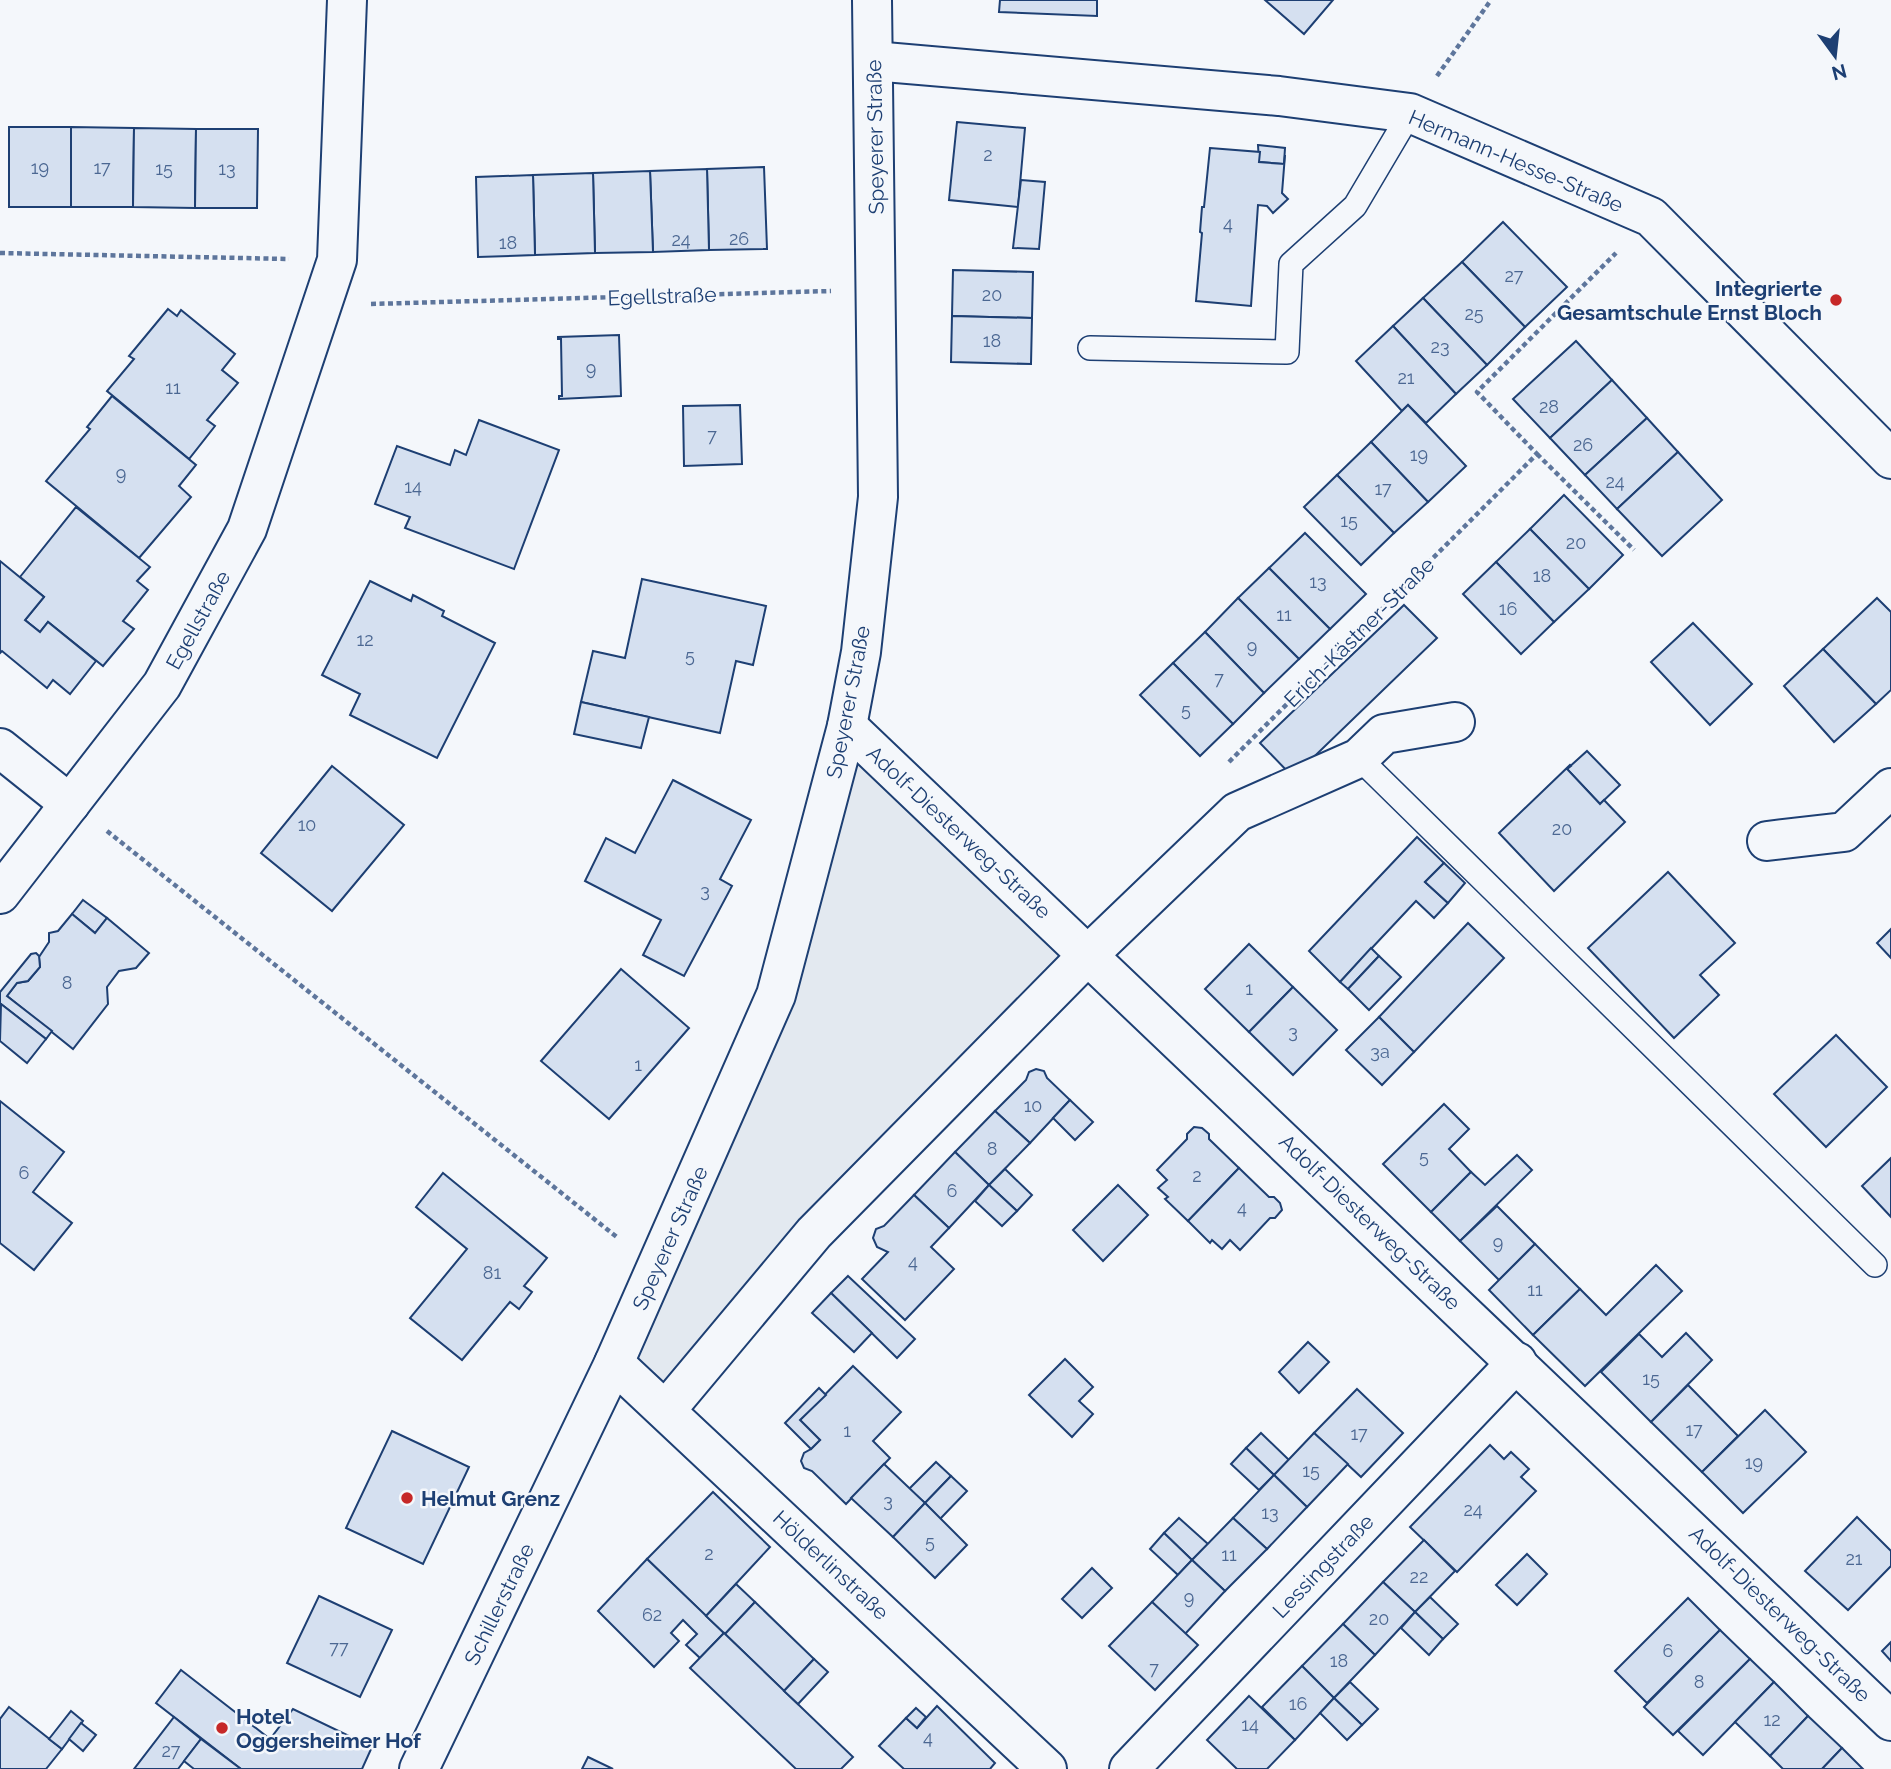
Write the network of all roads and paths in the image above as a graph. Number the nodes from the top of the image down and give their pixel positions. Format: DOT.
graph roads {
  1 [pos="346,0"];
  2 [pos="872,0"];
  3 [pos="1491,0"];
  4 [pos="873,61"];
  5 [pos="1410,113"];
  6 [pos="1651,217"];
  7 [pos="1,252"];
  8 [pos="337,260"];
  9 [pos="877,290"];
  10 [pos="321,306"];
  11 [pos="1090,348"];
  12 [pos="1537,454"];
  13 [pos="1891,459"];
  14 [pos="1634,550"];
  15 [pos="1455,722"];
  16 [pos="847,726"];
  17 [pos="0,748"];
  18 [pos="1359,758"];
  19 [pos="1891,788"];
  20 [pos="70,804"];
  21 [pos="1237,812"];
  22 [pos="1767,841"];
  23 [pos="0,894"];
  24 [pos="1089,954"];
  25 [pos="1875,1265"];
  26 [pos="657,1269"];
  27 [pos="1517,1362"];
  28 [pos="614,1363"];
  29 [pos="666,1410"];
  30 [pos="1891,1721"];
  31 [pos="419,1769"];
  32 [pos="1047,1769"];
  33 [pos="1129,1769"];
  1 -- 8 [label="street, Egellstraße"];
  2 -- 4 [label="street, Speyerer Straße"];
  3 -- 5 [label="path"];
  4 -- 5 [label="street, Hermann-Hesse-Straße"];
  4 -- 9 [label="street, Speyerer Straße"];
  5 -- 6 [label="street, Hermann-Hesse-Straße"];
  5 -- 11 [label="lane"];
  6 -- 12 [label="path"];
  6 -- 13 [label="street, Hermann-Hesse-Straße"];
  7 -- 8 [label="path"];
  8 -- 10 [label="street, Egellstraße"];
  9 -- 10 [label="path, Egellstraße"];
  9 -- 16 [label="street, Speyerer Straße"];
  10 -- 20 [label="street, Egellstraße"];
  12 -- 14 [label="path"];
  12 -- 21 [label="path, Erich-Kästner-Straße"];
  15 -- 18 [label="street"];
  16 -- 24 [label="street, Adolf-Diesterweg-Straße"];
  16 -- 26 [label="street, Speyerer Straße"];
  17 -- 20 [label="street"];
  18 -- 21 [label="street"];
  18 -- 25 [label="lane"];
  19 -- 22 [label="street"];
  20 -- 23 [label="street, Egellstraße"];
  20 -- 26 [label="path"];
  21 -- 24 [label="street"];
  24 -- 27 [label="street, Adolf-Diesterweg-Straße"];
  24 -- 29 [label="street"];
  26 -- 28 [label="street, Speyerer Straße"];
  27 -- 30 [label="street, Adolf-Diesterweg-Straße"];
  27 -- 33 [label="street, Lessingstraße"];
  28 -- 29 [label="street, Hölderlinstraße"];
  28 -- 31 [label="street, Schillerstraße"];
  29 -- 32 [label="street, Hölderlinstraße"];
}
